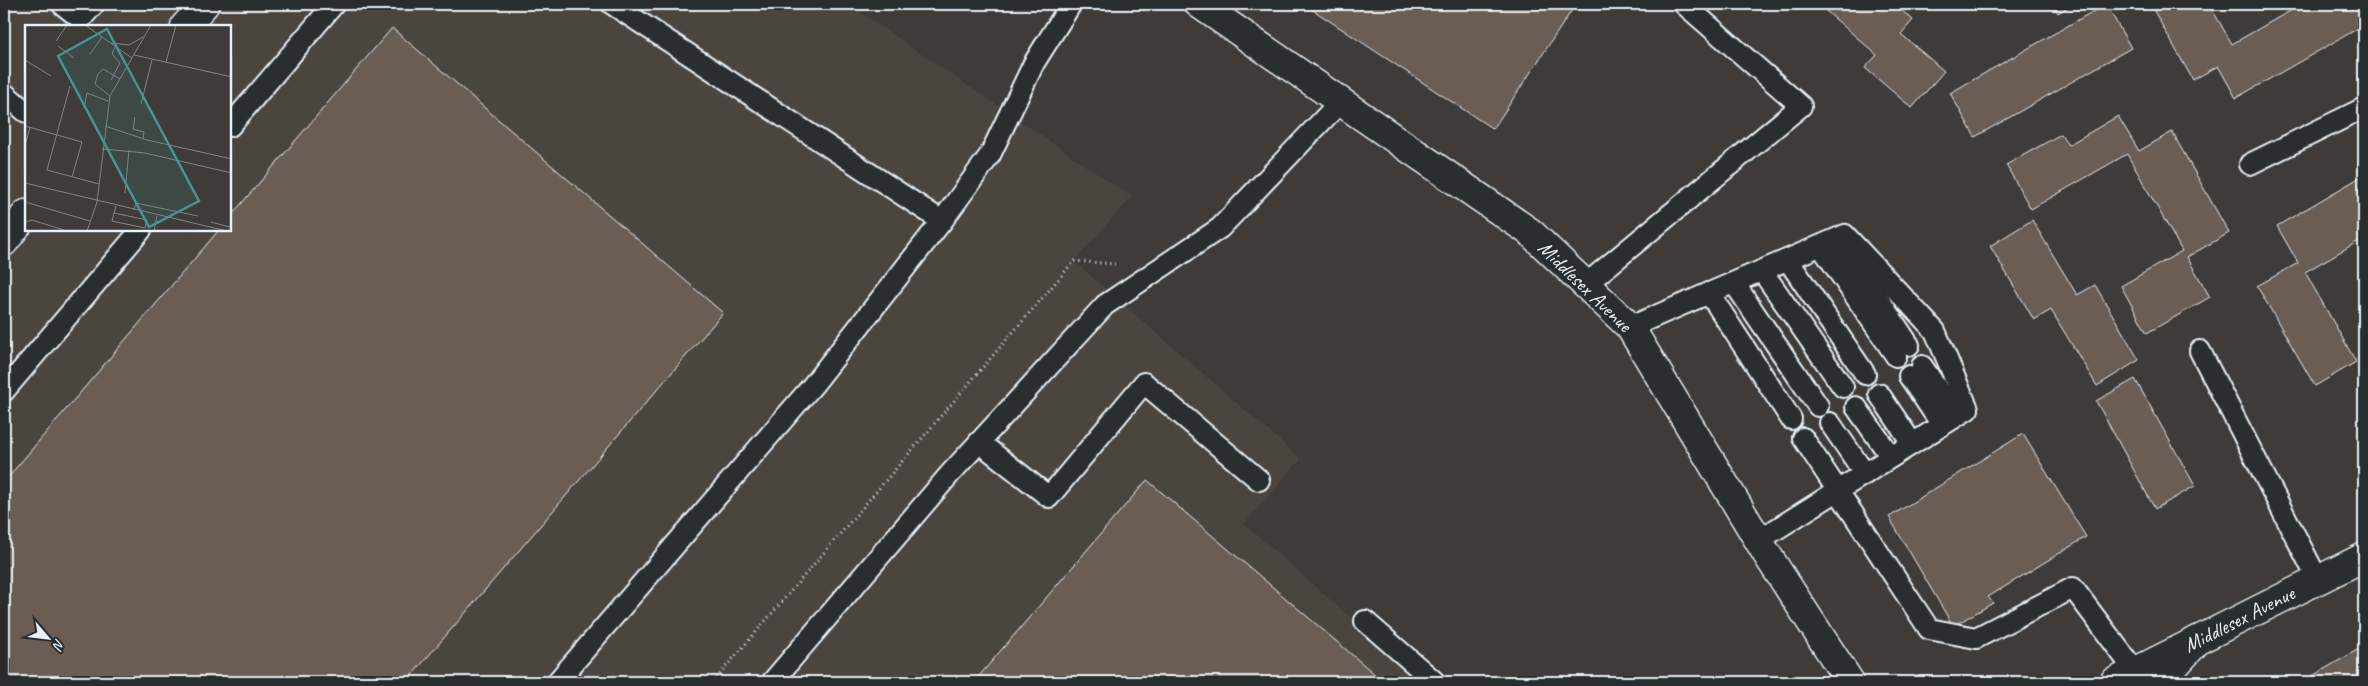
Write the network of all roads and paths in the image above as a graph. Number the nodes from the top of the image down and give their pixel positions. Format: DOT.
graph roads {
  1 [pos="62,4"];
  2 [pos="94,4"];
  3 [pos="205,4"];
  4 [pos="334,4"];
  5 [pos="612,4"];
  6 [pos="1071,4"];
  7 [pos="1198,4"];
  8 [pos="1684,4"];
  9 [pos="186,25"];
  10 [pos="4,93"];
  11 [pos="1341,101"];
  12 [pos="2364,108"];
  13 [pos="25,111"];
  14 [pos="231,125"];
  15 [pos="2250,164"];
  16 [pos="25,215"];
  17 [pos="942,221"];
  18 [pos="140,231"];
  19 [pos="4,242"];
  20 [pos="1829,242"];
  21 [pos="1788,260"];
  22 [pos="1762,271"];
  23 [pos="1141,281"];
  24 [pos="1734,283"];
  25 [pos="1585,285"];
  26 [pos="1709,293"];
  27 [pos="1630,327"];
  28 [pos="1902,351"];
  29 [pos="2200,351"];
  30 [pos="1915,371"];
  31 [pos="1865,374"];
  32 [pos="1843,388"];
  33 [pos="4,391"];
  34 [pos="1879,394"];
  35 [pos="1818,406"];
  36 [pos="1856,407"];
  37 [pos="1791,419"];
  38 [pos="1949,420"];
  39 [pos="1830,423"];
  40 [pos="1803,438"];
  41 [pos="979,442"];
  42 [pos="1912,443"];
  43 [pos="1890,457"];
  44 [pos="1865,474"];
  45 [pos="1259,480"];
  46 [pos="1837,491"];
  47 [pos="1759,540"];
  48 [pos="2364,556"];
  49 [pos="2318,580"];
  50 [pos="1365,621"];
  51 [pos="2198,640"];
  52 [pos="2125,677"];
  53 [pos="557,682"];
  54 [pos="713,682"];
  55 [pos="772,682"];
  56 [pos="1435,682"];
  57 [pos="1850,682"];
  58 [pos="2160,682"];
  1 -- 2 [label="lane"];
  3 -- 9 [label="main road"];
  4 -- 14 [label="lane"];
  5 -- 17 [label="lane"];
  6 -- 17 [label="lane"];
  7 -- 11 [label="main road, Middlesex Avenue"];
  8 -- 25 [label="lane"];
  10 -- 13 [label="lane"];
  11 -- 23 [label="lane"];
  11 -- 25 [label="main road, Middlesex Avenue"];
  12 -- 15 [label="lane"];
  16 -- 19 [label="main road"];
  17 -- 53 [label="lane"];
  18 -- 33 [label="lane"];
  20 -- 21 [label="lane"];
  20 -- 28 [label="lane"];
  20 -- 38 [label="lane"];
  21 -- 22 [label="lane"];
  21 -- 31 [label="lane"];
  22 -- 24 [label="lane"];
  22 -- 32 [label="lane"];
  23 -- 41 [label="lane"];
  23 -- 54 [label="path"];
  24 -- 26 [label="lane"];
  24 -- 35 [label="lane"];
  25 -- 27 [label="main road, Middlesex Avenue"];
  26 -- 27 [label="lane"];
  26 -- 37 [label="lane"];
  27 -- 47 [label="main road, Middlesex Avenue"];
  29 -- 49 [label="lane"];
  30 -- 38 [label="lane"];
  34 -- 42 [label="lane"];
  36 -- 43 [label="lane"];
  38 -- 42 [label="lane"];
  39 -- 44 [label="lane"];
  40 -- 46 [label="lane"];
  41 -- 45 [label="lane"];
  41 -- 55 [label="lane"];
  42 -- 43 [label="lane"];
  43 -- 44 [label="lane"];
  44 -- 46 [label="lane"];
  46 -- 47 [label="lane"];
  46 -- 52 [label="lane"];
  47 -- 57 [label="main road, Middlesex Avenue"];
  48 -- 49 [label="main road, Middlesex Avenue"];
  49 -- 51 [label="main road, Middlesex Avenue"];
  50 -- 56 [label="lane"];
  51 -- 52 [label="main road, Middlesex Avenue"];
  51 -- 58 [label="main road"];
}
